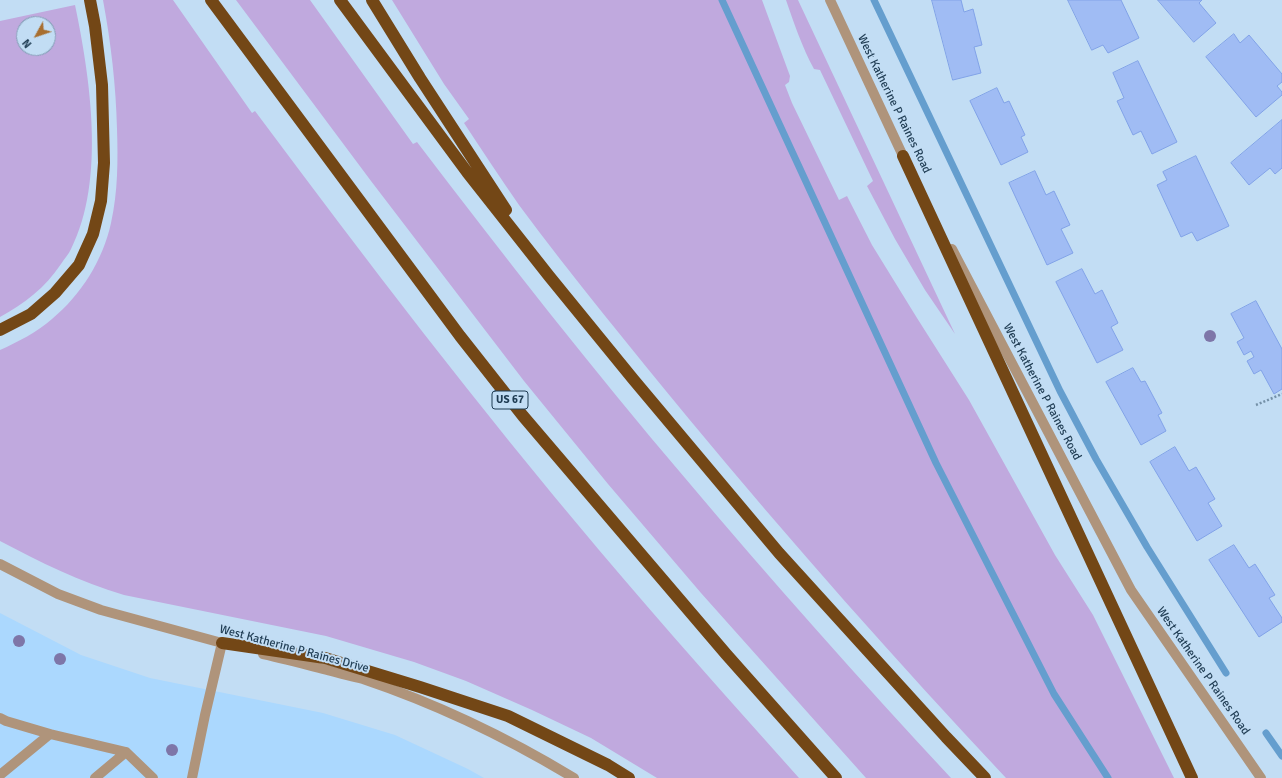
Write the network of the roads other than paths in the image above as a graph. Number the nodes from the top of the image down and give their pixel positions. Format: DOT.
graph roads {
  1 [pos="90,0"];
  2 [pos="211,0"];
  3 [pos="340,0"];
  4 [pos="372,0"];
  5 [pos="830,0"];
  6 [pos="903,156"];
  7 [pos="549,276"];
  8 [pos="0,330"];
  9 [pos="0,564"];
  10 [pos="222,643"];
  11 [pos="0,718"];
  12 [pos="50,734"];
  13 [pos="126,752"];
  14 [pos="0,775"];
  15 [pos="95,778"];
  16 [pos="153,778"];
  17 [pos="192,778"];
  18 [pos="574,778"];
  19 [pos="629,778"];
  20 [pos="836,778"];
  21 [pos="985,778"];
  22 [pos="1192,778"];
  23 [pos="1261,778"];
  1 -- 8 [label="highway"];
  2 -- 20 [label="highway, US 67"];
  3 -- 7 [label="highway"];
  4 -- 7 [label="highway"];
  5 -- 6 [label="street, West Katherine P Raines Road"];
  6 -- 22 [label="highway"];
  6 -- 23 [label="street, West Katherine P Raines Road"];
  7 -- 21 [label="highway"];
  9 -- 10 [label="street, West Katherine P Raines Drive"];
  10 -- 17 [label="street"];
  10 -- 18 [label="street, West Katherine P Raines Drive"];
  10 -- 19 [label="highway"];
  11 -- 12 [label="street"];
  12 -- 13 [label="street"];
  12 -- 14 [label="street"];
  13 -- 15 [label="street"];
  13 -- 16 [label="street"];
}
